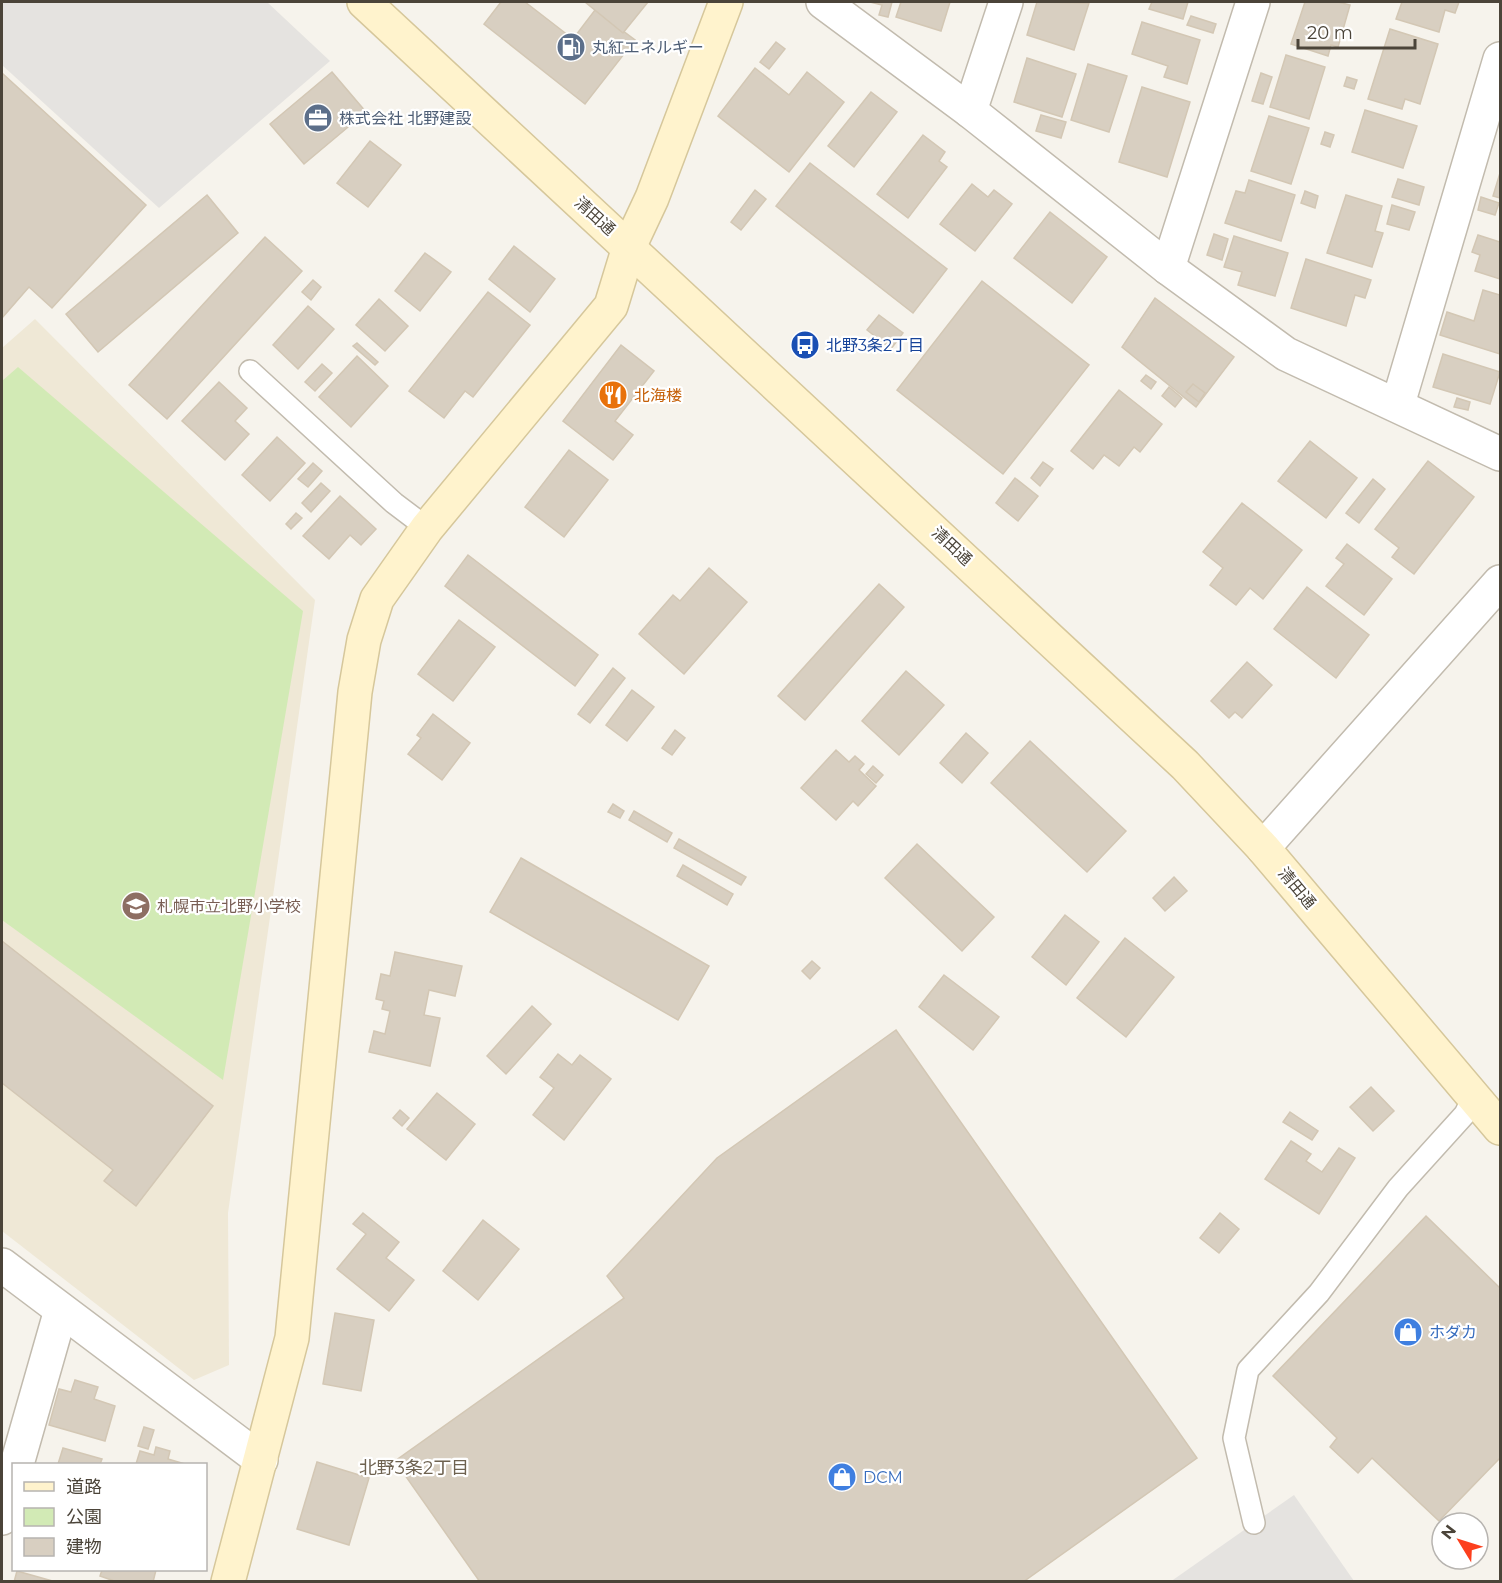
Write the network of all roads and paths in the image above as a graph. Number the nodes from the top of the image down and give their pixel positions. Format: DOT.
graph roads {
  1 [pos="364,2"];
  2 [pos="726,2"];
  3 [pos="823,2"];
  4 [pos="1006,2"];
  5 [pos="1253,2"];
  6 [pos="1500,59"];
  7 [pos="970,111"];
  8 [pos="629,247"];
  9 [pos="1168,268"];
  10 [pos="250,371"];
  11 [pos="1398,404"];
  12 [pos="1500,454"];
  13 [pos="427,528"];
  14 [pos="1500,582"];
  15 [pos="1263,848"];
  16 [pos="1474,1096"];
  17 [pos="1500,1128"];
  18 [pos="2,1265"];
  19 [pos="61,1310"];
  20 [pos="261,1460"];
  21 [pos="17,1463"];
  22 [pos="12,1483"];
  23 [pos="2,1518"];
  24 [pos="1254,1523"];
  25 [pos="228,1581"];
  1 -- 8 [label="street, 清田通"];
  2 -- 8 [label="street"];
  3 -- 7 [label="street"];
  4 -- 7 [label="street"];
  5 -- 9 [label="street"];
  6 -- 11 [label="street"];
  7 -- 9 [label="street"];
  8 -- 13 [label="street"];
  8 -- 15 [label="street, 清田通"];
  9 -- 11 [label="street"];
  10 -- 13 [label="lane"];
  11 -- 12 [label="street"];
  13 -- 20 [label="street"];
  14 -- 15 [label="street"];
  15 -- 16 [label="street, 清田通"];
  16 -- 17 [label="street, 清田通"];
  16 -- 24 [label="lane"];
  18 -- 19 [label="street"];
  19 -- 20 [label="street"];
  19 -- 21 [label="street"];
  20 -- 25 [label="street"];
  22 -- 23 [label="street"];
}
